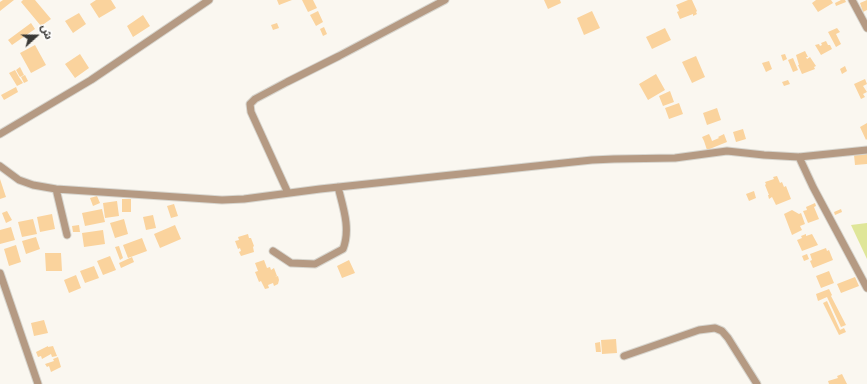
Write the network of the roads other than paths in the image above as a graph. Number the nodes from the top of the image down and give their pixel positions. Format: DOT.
graph roads {
  1 [pos="209,0"];
  2 [pos="444,0"];
  3 [pos="852,0"];
  4 [pos="867,28"];
  5 [pos="0,134"];
  6 [pos="867,150"];
  7 [pos="799,157"];
  8 [pos="0,166"];
  9 [pos="338,187"];
  10 [pos="56,189"];
  11 [pos="288,193"];
  12 [pos="67,235"];
  13 [pos="273,251"];
  14 [pos="0,273"];
  15 [pos="867,288"];
  16 [pos="624,356"];
  17 [pos="38,384"];
  18 [pos="757,384"];
  1 -- 5 [label="street"];
  2 -- 11 [label="street"];
  3 -- 4 [label="street"];
  6 -- 7 [label="street"];
  7 -- 9 [label="street"];
  7 -- 15 [label="street"];
  8 -- 10 [label="street"];
  9 -- 11 [label="street"];
  9 -- 13 [label="street"];
  10 -- 11 [label="street"];
  10 -- 12 [label="street"];
  14 -- 17 [label="street"];
  16 -- 18 [label="street"];
}
